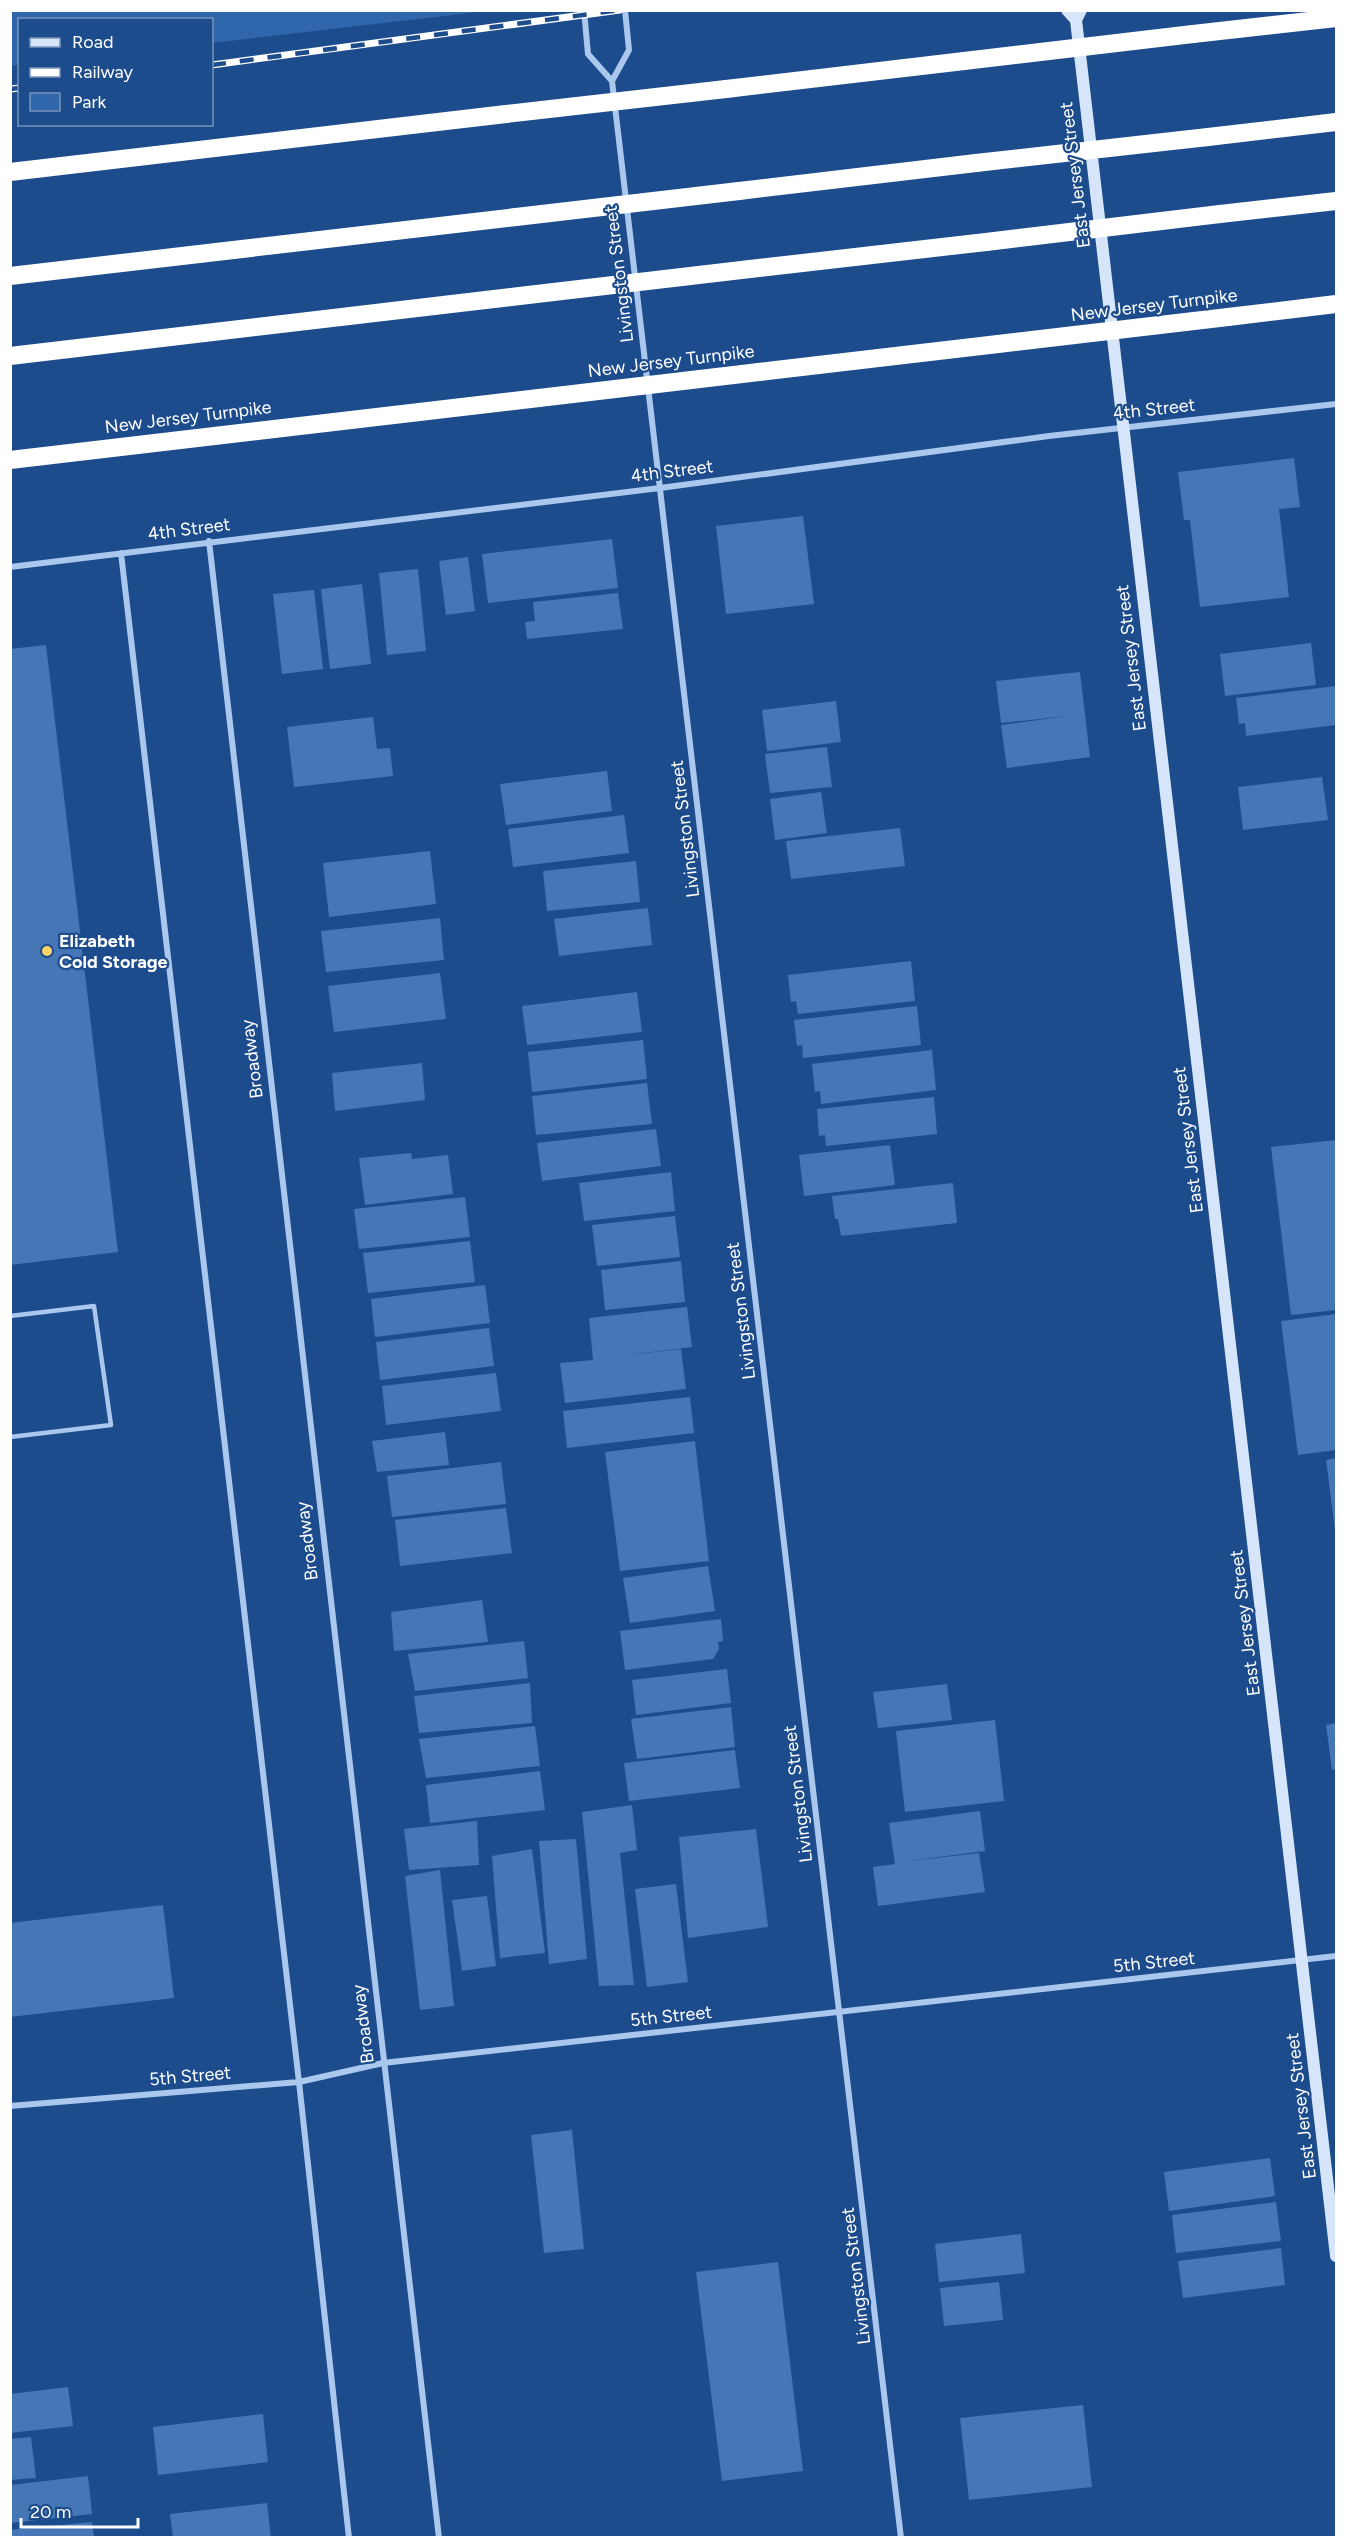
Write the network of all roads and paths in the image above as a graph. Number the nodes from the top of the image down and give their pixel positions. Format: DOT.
graph roads {
  1 [pos="584,10"];
  2 [pos="625,10"];
  3 [pos="1074,14"];
  4 [pos="1336,18"];
  5 [pos="612,81"];
  6 [pos="1336,122"];
  7 [pos="17,171"];
  8 [pos="1336,201"];
  9 [pos="10,276"];
  10 [pos="1336,304"];
  11 [pos="10,356"];
  12 [pos="1336,404"];
  13 [pos="1122,428"];
  14 [pos="10,460"];
  15 [pos="660,488"];
  16 [pos="209,541"];
  17 [pos="121,553"];
  18 [pos="10,567"];
  19 [pos="10,1316"];
  20 [pos="10,1437"];
  21 [pos="1336,1956"];
  22 [pos="1303,1960"];
  23 [pos="839,2013"];
  24 [pos="382,2063"];
  25 [pos="299,2082"];
  26 [pos="10,2106"];
  27 [pos="1336,2256"];
  28 [pos="349,2538"];
  29 [pos="439,2538"];
  30 [pos="901,2538"];
  1 -- 5 [label="street"];
  2 -- 5 [label="street"];
  3 -- 13 [label="street, East Jersey Street"];
  4 -- 7 [label="highway, bridge"];
  5 -- 15 [label="street, Livingston Street"];
  6 -- 9 [label="highway, bridge"];
  8 -- 11 [label="highway, bridge"];
  10 -- 14 [label="highway, New Jersey Turnpike, bridge"];
  12 -- 13 [label="street, 4th Street"];
  13 -- 15 [label="street, 4th Street"];
  13 -- 22 [label="street, East Jersey Street"];
  15 -- 16 [label="street, 4th Street"];
  15 -- 23 [label="street, Livingston Street"];
  16 -- 17 [label="street, 4th Street"];
  16 -- 24 [label="street, Broadway"];
  17 -- 18 [label="street, 4th Street"];
  17 -- 25 [label="street"];
  19 -- 20 [label="lane"];
  21 -- 22 [label="street, 5th Street"];
  22 -- 23 [label="street, 5th Street"];
  22 -- 27 [label="street, East Jersey Street"];
  23 -- 24 [label="street, 5th Street"];
  23 -- 30 [label="street, Livingston Street"];
  24 -- 25 [label="street, 5th Street"];
  24 -- 29 [label="street, Broadway"];
  25 -- 26 [label="street, 5th Street"];
  25 -- 28 [label="street"];
}
